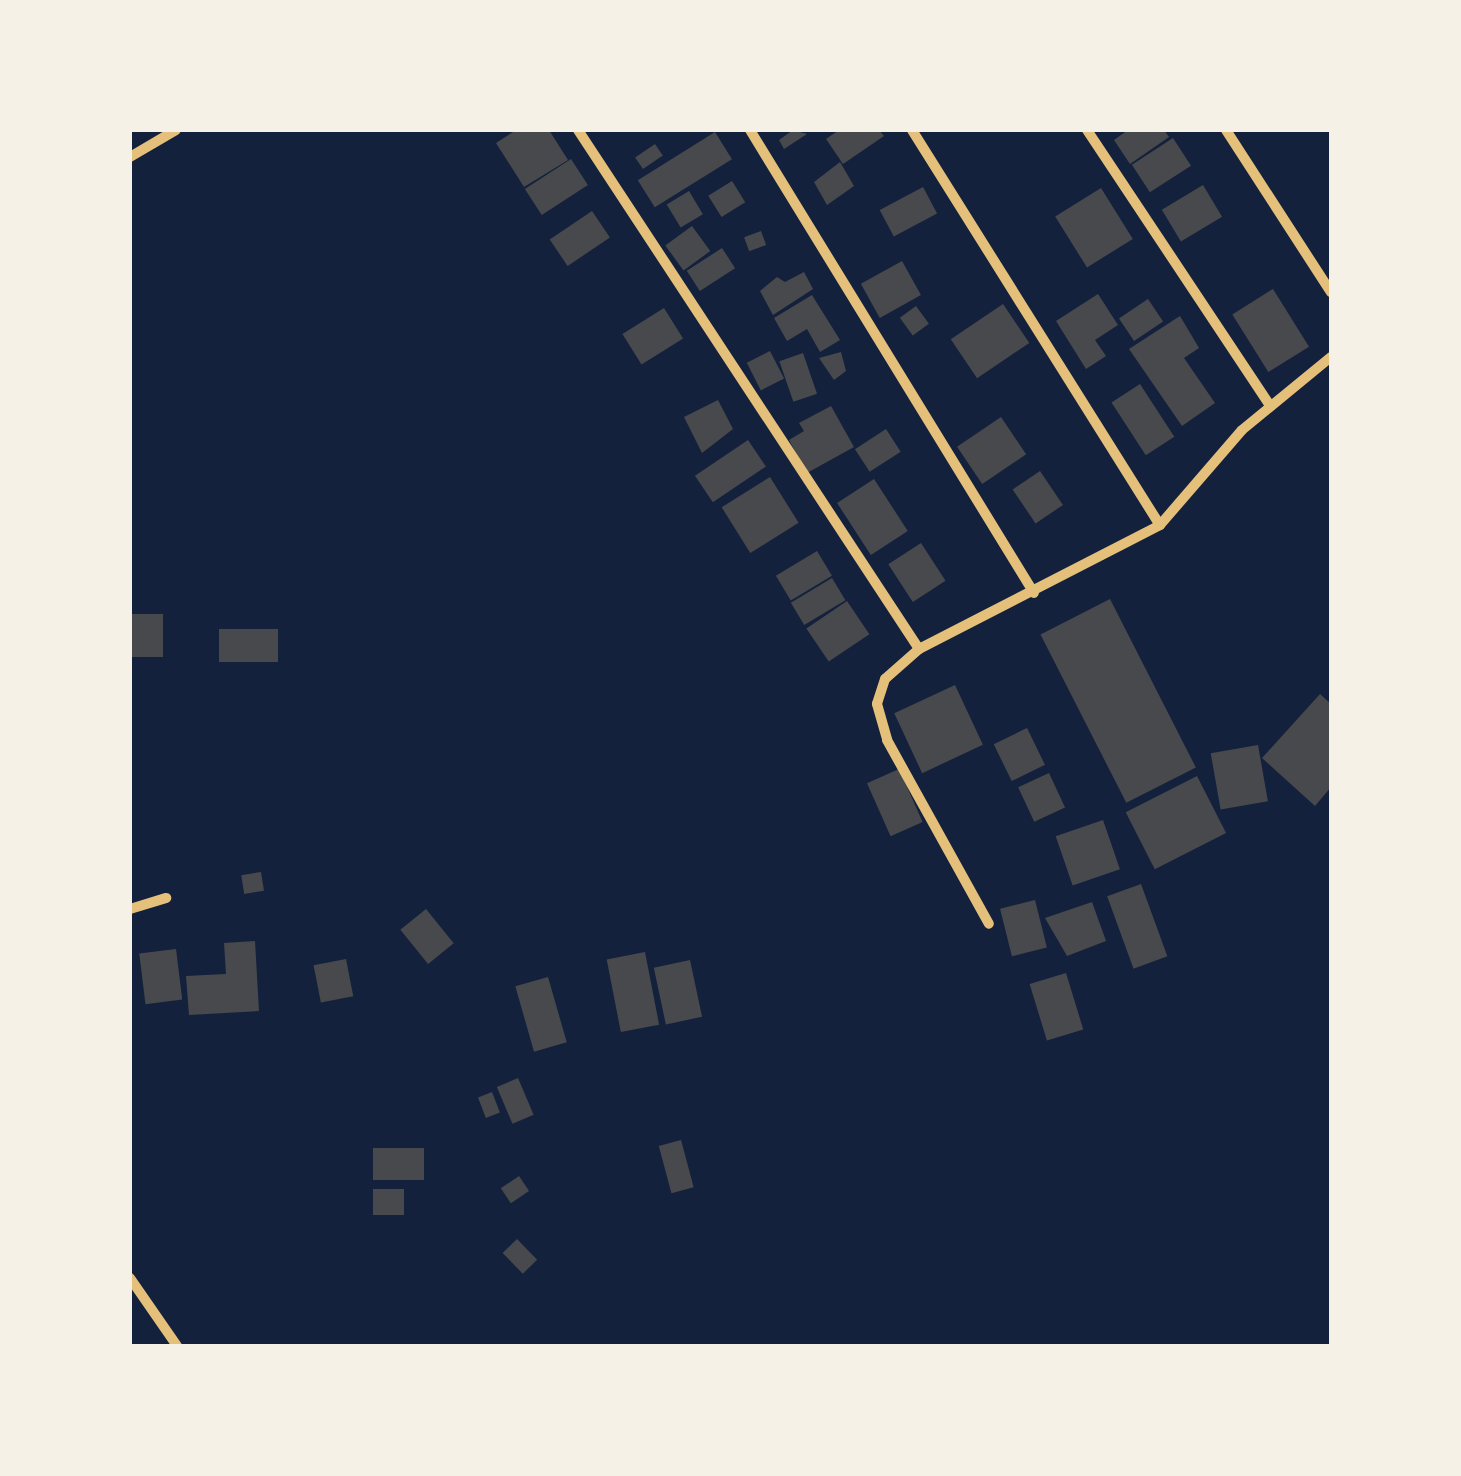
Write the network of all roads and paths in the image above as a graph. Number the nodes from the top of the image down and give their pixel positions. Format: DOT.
graph roads {
  1 [pos="176,130"];
  2 [pos="578,130"];
  3 [pos="750,130"];
  4 [pos="912,130"];
  5 [pos="1087,130"];
  6 [pos="1226,130"];
  7 [pos="130,157"];
  8 [pos="1331,292"];
  9 [pos="1331,357"];
  10 [pos="1270,405"];
  11 [pos="1160,525"];
  12 [pos="1034,593"];
  13 [pos="918,649"];
  14 [pos="166,898"];
  15 [pos="130,909"];
  16 [pos="989,924"];
  17 [pos="130,1278"];
  18 [pos="177,1346"];
  1 -- 7 [label="street"];
  2 -- 13 [label="street"];
  3 -- 12 [label="street"];
  4 -- 11 [label="street"];
  5 -- 10 [label="street"];
  6 -- 8 [label="street"];
  9 -- 10 [label="street"];
  10 -- 11 [label="street"];
  11 -- 12 [label="street"];
  12 -- 13 [label="street"];
  13 -- 16 [label="street"];
  14 -- 15 [label="street"];
  17 -- 18 [label="street"];
}
